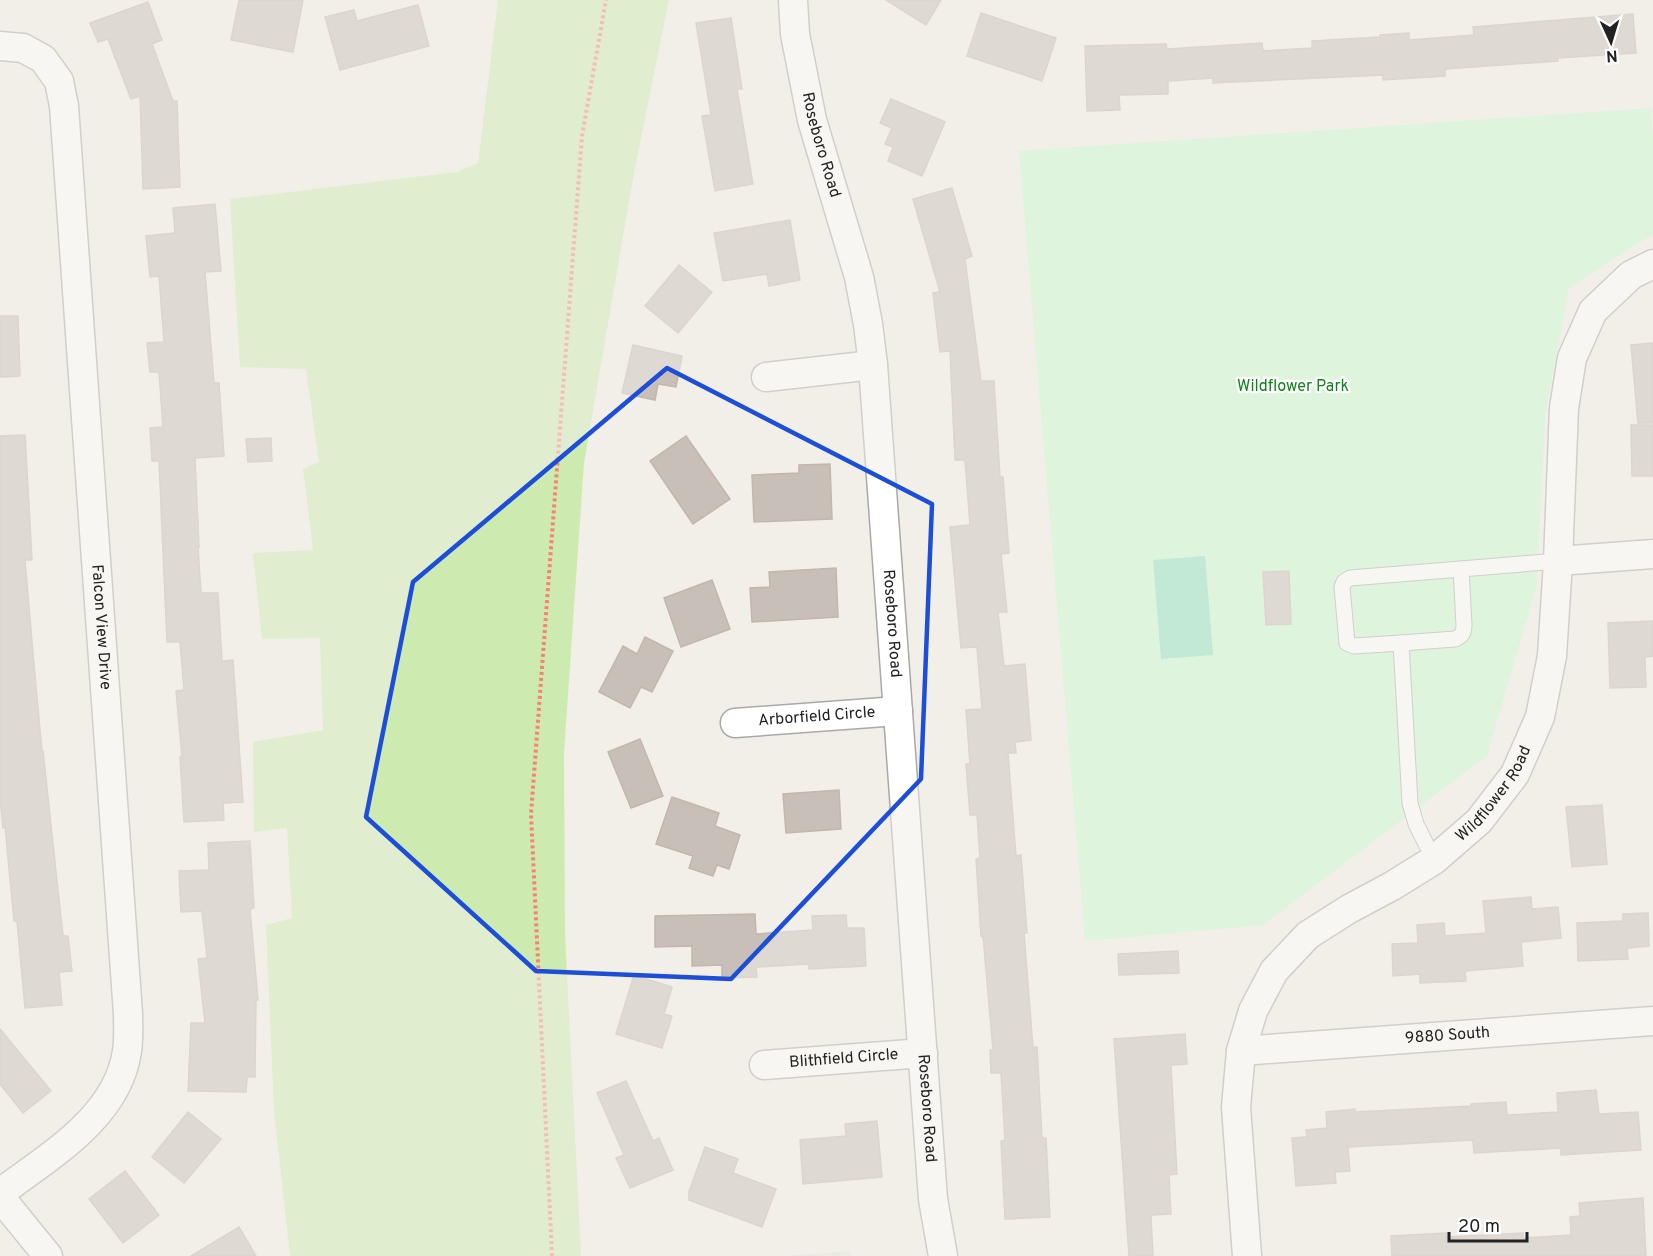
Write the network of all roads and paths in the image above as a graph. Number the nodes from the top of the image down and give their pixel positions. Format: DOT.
graph roads {
  1 [pos="606,0"];
  2 [pos="793,0"];
  3 [pos="0,46"];
  4 [pos="1653,264"];
  5 [pos="873,365"];
  6 [pos="766,377"];
  7 [pos="1653,554"];
  8 [pos="1557,561"];
  9 [pos="1461,569"];
  10 [pos="1401,644"];
  11 [pos="898,711"];
  12 [pos="735,723"];
  13 [pos="1434,860"];
  14 [pos="1653,1021"];
  15 [pos="1241,1050"];
  16 [pos="923,1053"];
  17 [pos="764,1065"];
  18 [pos="0,1195"];
  19 [pos="48,1256"];
  20 [pos="552,1256"];
  21 [pos="942,1256"];
  22 [pos="1247,1256"];
  1 -- 20 [label="path"];
  2 -- 5 [label="street, Roseboro Road"];
  3 -- 18 [label="street, Falcon View Drive"];
  4 -- 8 [label="street, Wildflower Road"];
  5 -- 6 [label="street"];
  5 -- 11 [label="street, Roseboro Road"];
  7 -- 8 [label="street"];
  8 -- 9 [label="lane"];
  8 -- 13 [label="street, Wildflower Road"];
  9 -- 10 [label="lane"];
  9 -- 10 [label="lane"];
  10 -- 13 [label="lane"];
  11 -- 12 [label="street, Arborfield Circle"];
  11 -- 16 [label="street, Roseboro Road"];
  13 -- 15 [label="street, Wildflower Road"];
  14 -- 15 [label="street, 9880 South"];
  15 -- 22 [label="street, Wildflower Road"];
  16 -- 17 [label="street, Blithfield Circle"];
  16 -- 21 [label="street, Roseboro Road"];
  18 -- 19 [label="street"];
}
